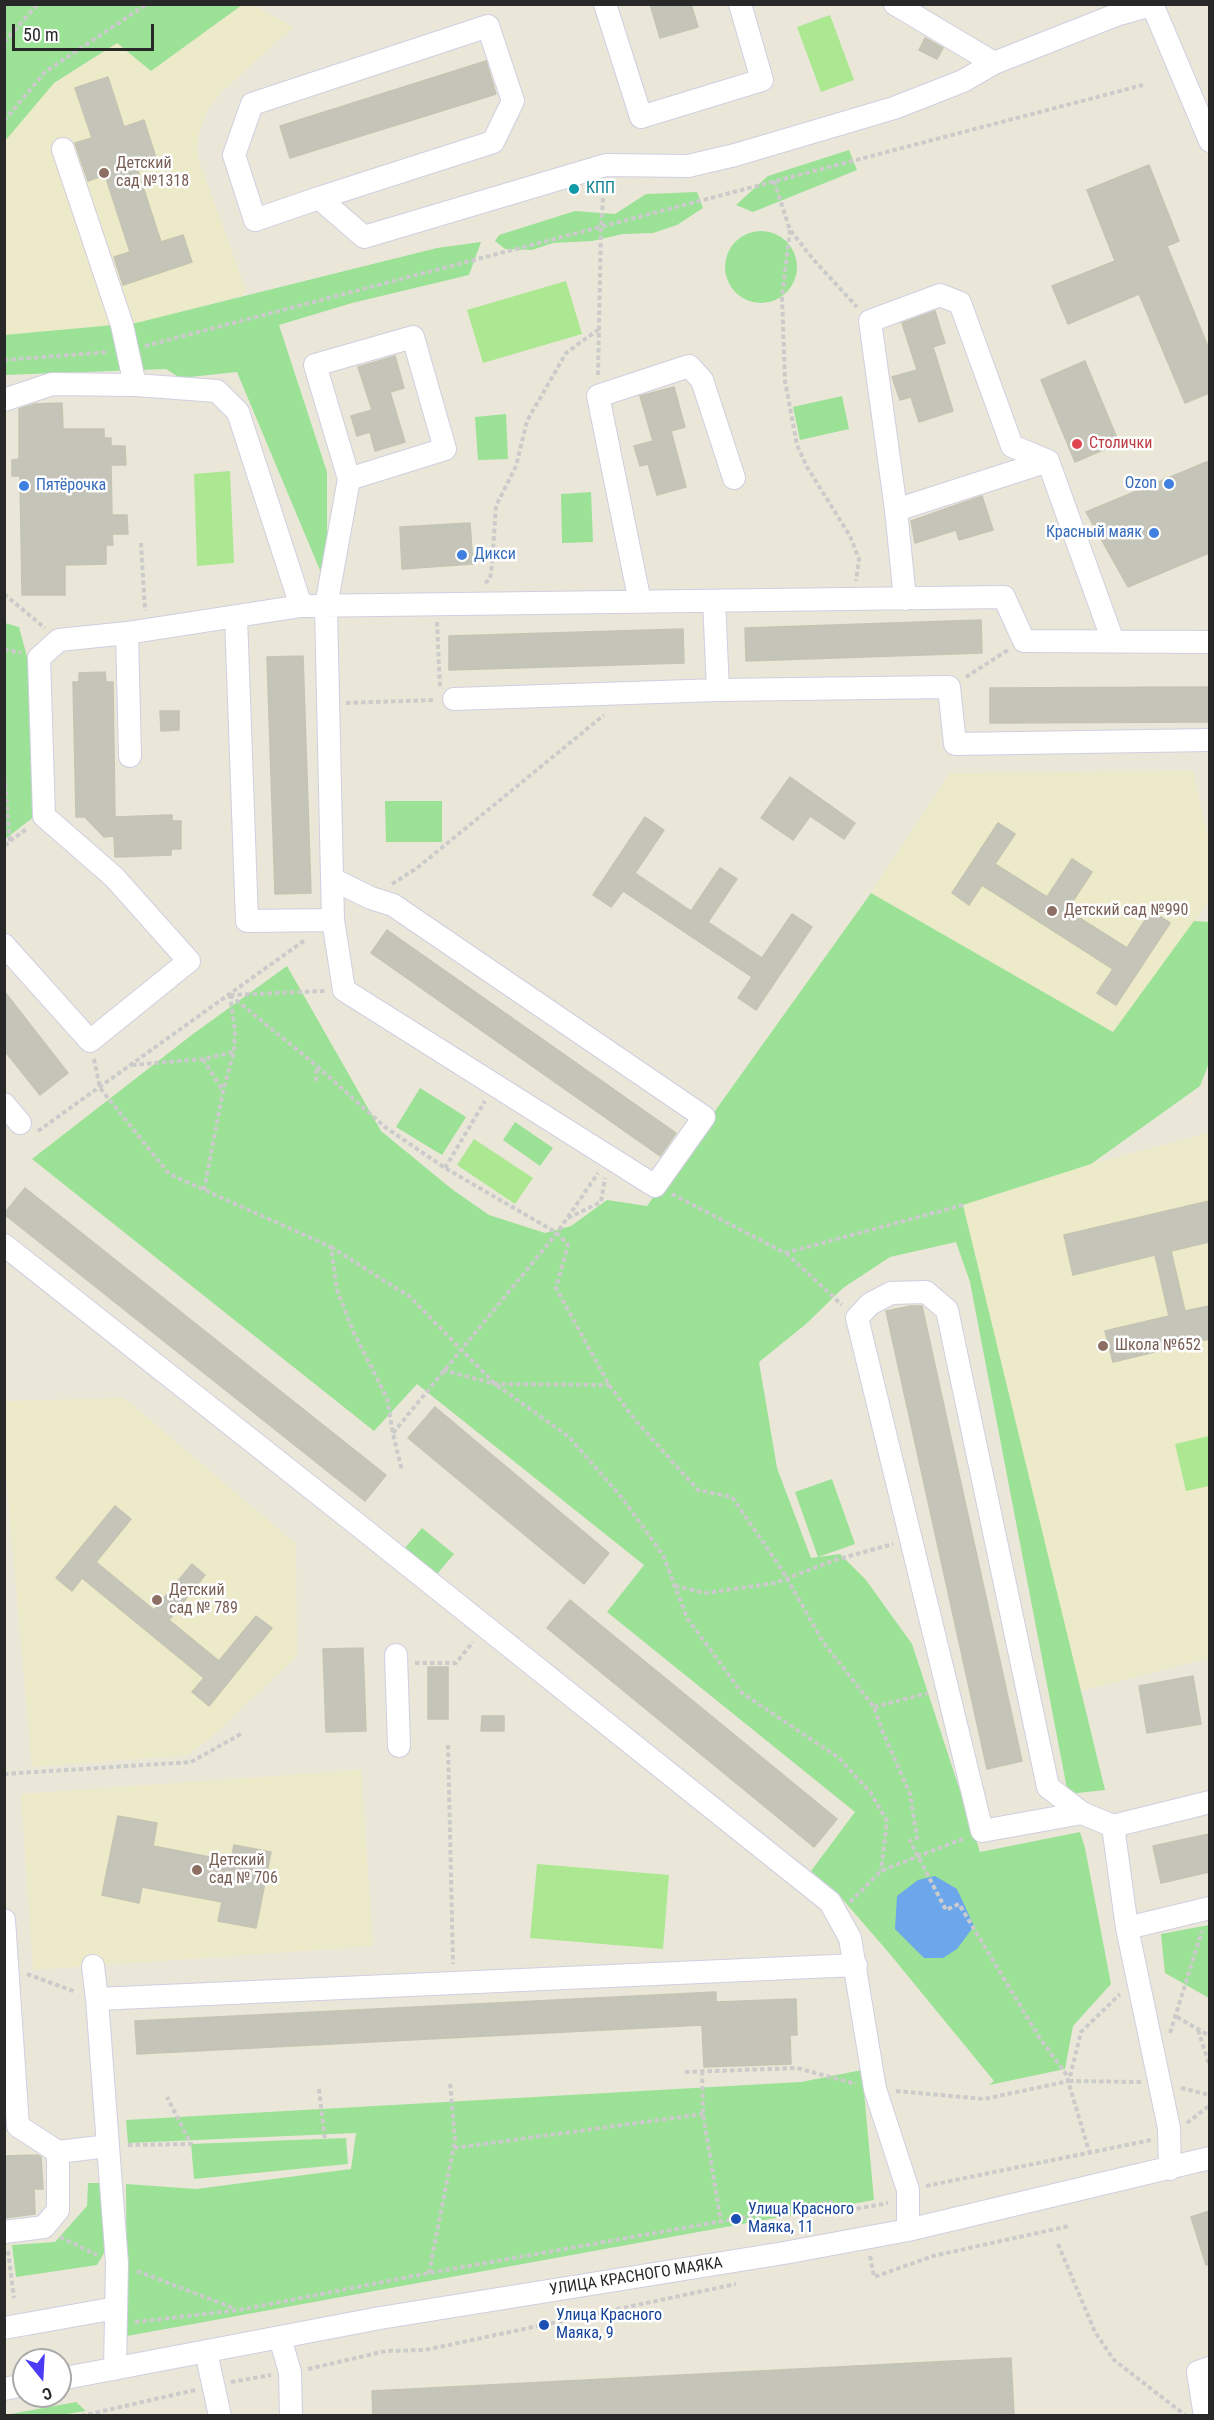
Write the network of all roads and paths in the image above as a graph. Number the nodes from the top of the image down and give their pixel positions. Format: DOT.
graph roads {
  1 [pos="38,4"];
  2 [pos="147,4"];
  3 [pos="606,4"];
  4 [pos="740,4"];
  5 [pos="895,4"];
  6 [pos="1152,5"];
  7 [pos="4,34"];
  8 [pos="12,34"];
  9 [pos="4,42"];
  10 [pos="994,63"];
  11 [pos="1143,85"];
  12 [pos="4,121"];
  13 [pos="1209,141"];
  14 [pos="63,149"];
  15 [pos="606,165"];
  16 [pos="774,181"];
  17 [pos="319,198"];
  18 [pos="601,227"];
  19 [pos="790,230"];
  20 [pos="870,321"];
  21 [pos="599,329"];
  22 [pos="127,351"];
  23 [pos="4,360"];
  24 [pos="135,385"];
  25 [pos="598,396"];
  26 [pos="4,400"];
  27 [pos="1048,460"];
  28 [pos="734,478"];
  29 [pos="349,479"];
  30 [pos="896,510"];
  31 [pos="141,543"];
  32 [pos="144,586"];
  33 [pos="479,588"];
  34 [pos="4,594"];
  35 [pos="854,599"];
  36 [pos="905,599"];
  37 [pos="714,601"];
  38 [pos="640,602"];
  39 [pos="436,604"];
  40 [pos="301,606"];
  41 [pos="326,606"];
  42 [pos="236,617"];
  43 [pos="127,633"];
  44 [pos="59,640"];
  45 [pos="1024,641"];
  46 [pos="1113,641"];
  47 [pos="1209,642"];
  48 [pos="949,687"];
  49 [pos="718,690"];
  50 [pos="631,693"];
  51 [pos="443,695"];
  52 [pos="372,702"];
  53 [pos="1209,740"];
  54 [pos="130,756"];
  55 [pos="4,768"];
  56 [pos="4,846"];
  57 [pos="332,879"];
  58 [pos="371,898"];
  59 [pos="333,920"];
  60 [pos="4,945"];
  61 [pos="344,990"];
  62 [pos="230,995"];
  63 [pos="90,1041"];
  64 [pos="234,1052"];
  65 [pos="203,1059"];
  66 [pos="132,1065"];
  67 [pos="316,1066"];
  68 [pos="316,1081"];
  69 [pos="100,1088"];
  70 [pos="224,1091"];
  71 [pos="4,1104"];
  72 [pos="474,1118"];
  73 [pos="20,1123"];
  74 [pos="609,1156"];
  75 [pos="446,1168"];
  76 [pos="655,1186"];
  77 [pos="204,1190"];
  78 [pos="963,1205"];
  79 [pos="567,1218"];
  80 [pos="557,1233"];
  81 [pos="4,1245"];
  82 [pos="331,1248"];
  83 [pos="785,1253"];
  84 [pos="857,1318"];
  85 [pos="462,1348"];
  86 [pos="443,1370"];
  87 [pos="495,1384"];
  88 [pos="609,1385"];
  89 [pos="393,1434"];
  90 [pos="402,1471"];
  91 [pos="911,1539"];
  92 [pos="786,1577"];
  93 [pos="675,1586"];
  94 [pos="468,1649"];
  95 [pos="396,1659"];
  96 [pos="948,1688"];
  97 [pos="874,1707"];
  98 [pos="241,1734"];
  99 [pos="448,1745"];
  100 [pos="399,1746"];
  101 [pos="4,1774"];
  102 [pos="1209,1802"];
  103 [pos="1082,1814"];
  104 [pos="1113,1826"];
  105 [pos="982,1831"];
  106 [pos="918,1856"];
  107 [pos="881,1871"];
  108 [pos="1209,1908"];
  109 [pos="837,1915"];
  110 [pos="4,1920"];
  111 [pos="1127,1928"];
  112 [pos="93,1965"];
  113 [pos="856,1965"];
  114 [pos="8,1967"];
  115 [pos="1137,1977"];
  116 [pos="453,1984"];
  117 [pos="97,1999"];
  118 [pos="1176,2017"];
  119 [pos="1198,2030"];
  120 [pos="1209,2036"];
  121 [pos="1168,2037"];
  122 [pos="1209,2067"];
  123 [pos="702,2071"];
  124 [pos="685,2072"];
  125 [pos="1069,2081"];
  126 [pos="450,2082"];
  127 [pos="1159,2082"];
  128 [pos="319,2089"];
  129 [pos="876,2089"];
  130 [pos="1209,2095"];
  131 [pos="166,2097"];
  132 [pos="703,2114"];
  133 [pos="1170,2136"];
  134 [pos="325,2140"];
  135 [pos="108,2146"];
  136 [pos="454,2148"];
  137 [pos="1089,2151"];
  138 [pos="58,2152"];
  139 [pos="1209,2158"];
  140 [pos="1170,2169"];
  141 [pos="908,2190"];
  142 [pos="721,2222"];
  143 [pos="1070,2226"];
  144 [pos="908,2230"];
  145 [pos="5,2232"];
  146 [pos="1058,2244"];
  147 [pos="117,2263"];
  148 [pos="429,2273"];
  149 [pos="874,2277"];
  150 [pos="736,2283"];
  151 [pos="14,2298"];
  152 [pos="239,2310"];
  153 [pos="117,2316"];
  154 [pos="4,2328"];
  155 [pos="280,2338"];
  156 [pos="206,2352"];
  157 [pos="1209,2368"];
  158 [pos="115,2369"];
  159 [pos="290,2372"];
  160 [pos="72,2377"];
  161 [pos="214,2386"];
  162 [pos="81,2415"];
  163 [pos="220,2415"];
  164 [pos="291,2415"];
  165 [pos="1186,2415"];
  166 [pos="1205,2415"];
  1 -- 8 [label="path"];
  2 -- 12 [label="path"];
  3 -- 4 [label="street"];
  5 -- 10 [label="street"];
  6 -- 10 [label="street"];
  6 -- 13 [label="street"];
  7 -- 8 [label="path"];
  8 -- 9 [label="path"];
  10 -- 15 [label="street"];
  11 -- 16 [label="path"];
  14 -- 22 [label="street"];
  15 -- 17 [label="street"];
  15 -- 18 [label="path"];
  16 -- 18 [label="path"];
  16 -- 19 [label="path"];
  17 -- 17 [label="street"];
  18 -- 21 [label="path"];
  18 -- 22 [label="path"];
  19 -- 20 [label="path"];
  19 -- 35 [label="path"];
  20 -- 27 [label="street"];
  20 -- 30 [label="street"];
  21 -- 25 [label="path"];
  21 -- 33 [label="path"];
  22 -- 23 [label="path"];
  22 -- 24 [label="street"];
  24 -- 26 [label="street"];
  24 -- 40 [label="street"];
  25 -- 28 [label="street"];
  25 -- 38 [label="street"];
  27 -- 30 [label="street"];
  27 -- 46 [label="street"];
  29 -- 29 [label="street"];
  29 -- 41 [label="street"];
  30 -- 36 [label="street"];
  31 -- 32 [label="path"];
  34 -- 44 [label="path"];
  35 -- 36 [label="street"];
  35 -- 37 [label="street"];
  36 -- 45 [label="street"];
  37 -- 38 [label="street"];
  37 -- 49 [label="street"];
  38 -- 39 [label="street"];
  39 -- 41 [label="street"];
  39 -- 51 [label="path"];
  40 -- 41 [label="street"];
  40 -- 42 [label="street"];
  41 -- 57 [label="street"];
  42 -- 43 [label="street"];
  42 -- 59 [label="street"];
  43 -- 44 [label="street"];
  43 -- 54 [label="street"];
  44 -- 63 [label="street"];
  45 -- 46 [label="street"];
  45 -- 48 [label="path"];
  46 -- 47 [label="street"];
  48 -- 49 [label="street"];
  48 -- 53 [label="street"];
  49 -- 50 [label="street"];
  50 -- 51 [label="street"];
  50 -- 58 [label="path"];
  51 -- 52 [label="path"];
  55 -- 56 [label="path"];
  57 -- 58 [label="street"];
  57 -- 59 [label="street"];
  58 -- 76 [label="street"];
  59 -- 61 [label="street"];
  59 -- 62 [label="path"];
  60 -- 63 [label="street"];
  61 -- 62 [label="path"];
  61 -- 74 [label="street"];
  62 -- 64 [label="path"];
  62 -- 66 [label="path"];
  62 -- 67 [label="path"];
  63 -- 69 [label="path"];
  64 -- 65 [label="path"];
  64 -- 70 [label="path"];
  65 -- 66 [label="path"];
  65 -- 70 [label="path"];
  66 -- 69 [label="path"];
  67 -- 68 [label="path"];
  67 -- 75 [label="path"];
  69 -- 73 [label="path"];
  69 -- 77 [label="path"];
  70 -- 77 [label="path"];
  71 -- 73 [label="street"];
  72 -- 75 [label="path"];
  74 -- 76 [label="street"];
  74 -- 79 [label="path"];
  74 -- 79 [label="path"];
  75 -- 80 [label="path"];
  76 -- 83 [label="path"];
  77 -- 82 [label="path"];
  78 -- 83 [label="path"];
  79 -- 80 [label="path"];
  80 -- 85 [label="path"];
  80 -- 88 [label="path"];
  81 -- 109 [label="street"];
  82 -- 85 [label="path"];
  82 -- 89 [label="path"];
  83 -- 84 [label="path"];
  84 -- 91 [label="street"];
  84 -- 103 [label="street"];
  85 -- 86 [label="path"];
  85 -- 87 [label="path"];
  86 -- 87 [label="path"];
  86 -- 89 [label="path"];
  87 -- 88 [label="path"];
  87 -- 93 [label="path"];
  88 -- 92 [label="path"];
  89 -- 90 [label="path"];
  91 -- 92 [label="path"];
  91 -- 96 [label="street"];
  92 -- 93 [label="path"];
  92 -- 97 [label="path"];
  93 -- 107 [label="path"];
  94 -- 95 [label="path"];
  95 -- 100 [label="street"];
  96 -- 97 [label="path"];
  96 -- 105 [label="street"];
  97 -- 106 [label="path"];
  98 -- 101 [label="path"];
  99 -- 116 [label="path"];
  102 -- 104 [label="street"];
  103 -- 104 [label="street"];
  103 -- 105 [label="street"];
  104 -- 111 [label="street"];
  105 -- 106 [label="path"];
  106 -- 107 [label="path"];
  106 -- 125 [label="path"];
  107 -- 109 [label="path"];
  108 -- 111 [label="street"];
  108 -- 118 [label="path"];
  109 -- 113 [label="street"];
  110 -- 114 [label="street"];
  111 -- 115 [label="street"];
  112 -- 117 [label="street"];
  113 -- 116 [label="street"];
  113 -- 129 [label="street"];
  114 -- 117 [label="path"];
  114 -- 138 [label="street"];
  115 -- 125 [label="path"];
  115 -- 127 [label="street"];
  116 -- 117 [label="street"];
  117 -- 135 [label="street"];
  118 -- 119 [label="path"];
  118 -- 121 [label="path"];
  119 -- 120 [label="path"];
  119 -- 122 [label="path"];
  123 -- 124 [label="path"];
  123 -- 129 [label="path"];
  123 -- 132 [label="path"];
  125 -- 127 [label="path"];
  125 -- 129 [label="path"];
  125 -- 137 [label="path"];
  126 -- 136 [label="path"];
  127 -- 130 [label="path"];
  127 -- 133 [label="street"];
  128 -- 134 [label="path"];
  129 -- 141 [label="street"];
  131 -- 135 [label="path"];
  132 -- 136 [label="path"];
  132 -- 142 [label="path"];
  133 -- 137 [label="path"];
  133 -- 140 [label="street"];
  135 -- 138 [label="street"];
  135 -- 147 [label="street"];
  136 -- 148 [label="path"];
  137 -- 141 [label="path"];
  138 -- 145 [label="street"];
  139 -- 140 [label="street, УЛИЦА КРАСНОГО МАЯКА"];
  140 -- 144 [label="street, УЛИЦА КРАСНОГО МАЯКА"];
  141 -- 142 [label="path"];
  141 -- 144 [label="street"];
  142 -- 148 [label="path"];
  143 -- 149 [label="path"];
  144 -- 155 [label="street, УЛИЦА КРАСНОГО МАЯКА"];
  145 -- 151 [label="path"];
  146 -- 165 [label="path"];
  147 -- 152 [label="path"];
  147 -- 153 [label="street"];
  148 -- 152 [label="path"];
  150 -- 159 [label="path"];
  152 -- 153 [label="path"];
  153 -- 154 [label="street"];
  153 -- 158 [label="street"];
  155 -- 156 [label="street, УЛИЦА КРАСНОГО МАЯКА"];
  155 -- 159 [label="street"];
  156 -- 158 [label="street, УЛИЦА КРАСНОГО МАЯКА"];
  156 -- 161 [label="street"];
  157 -- 166 [label="street"];
  158 -- 160 [label="street, УЛИЦА КРАСНОГО МАЯКА"];
  159 -- 161 [label="path"];
  159 -- 164 [label="street"];
  161 -- 162 [label="path"];
  161 -- 163 [label="street"];
}
